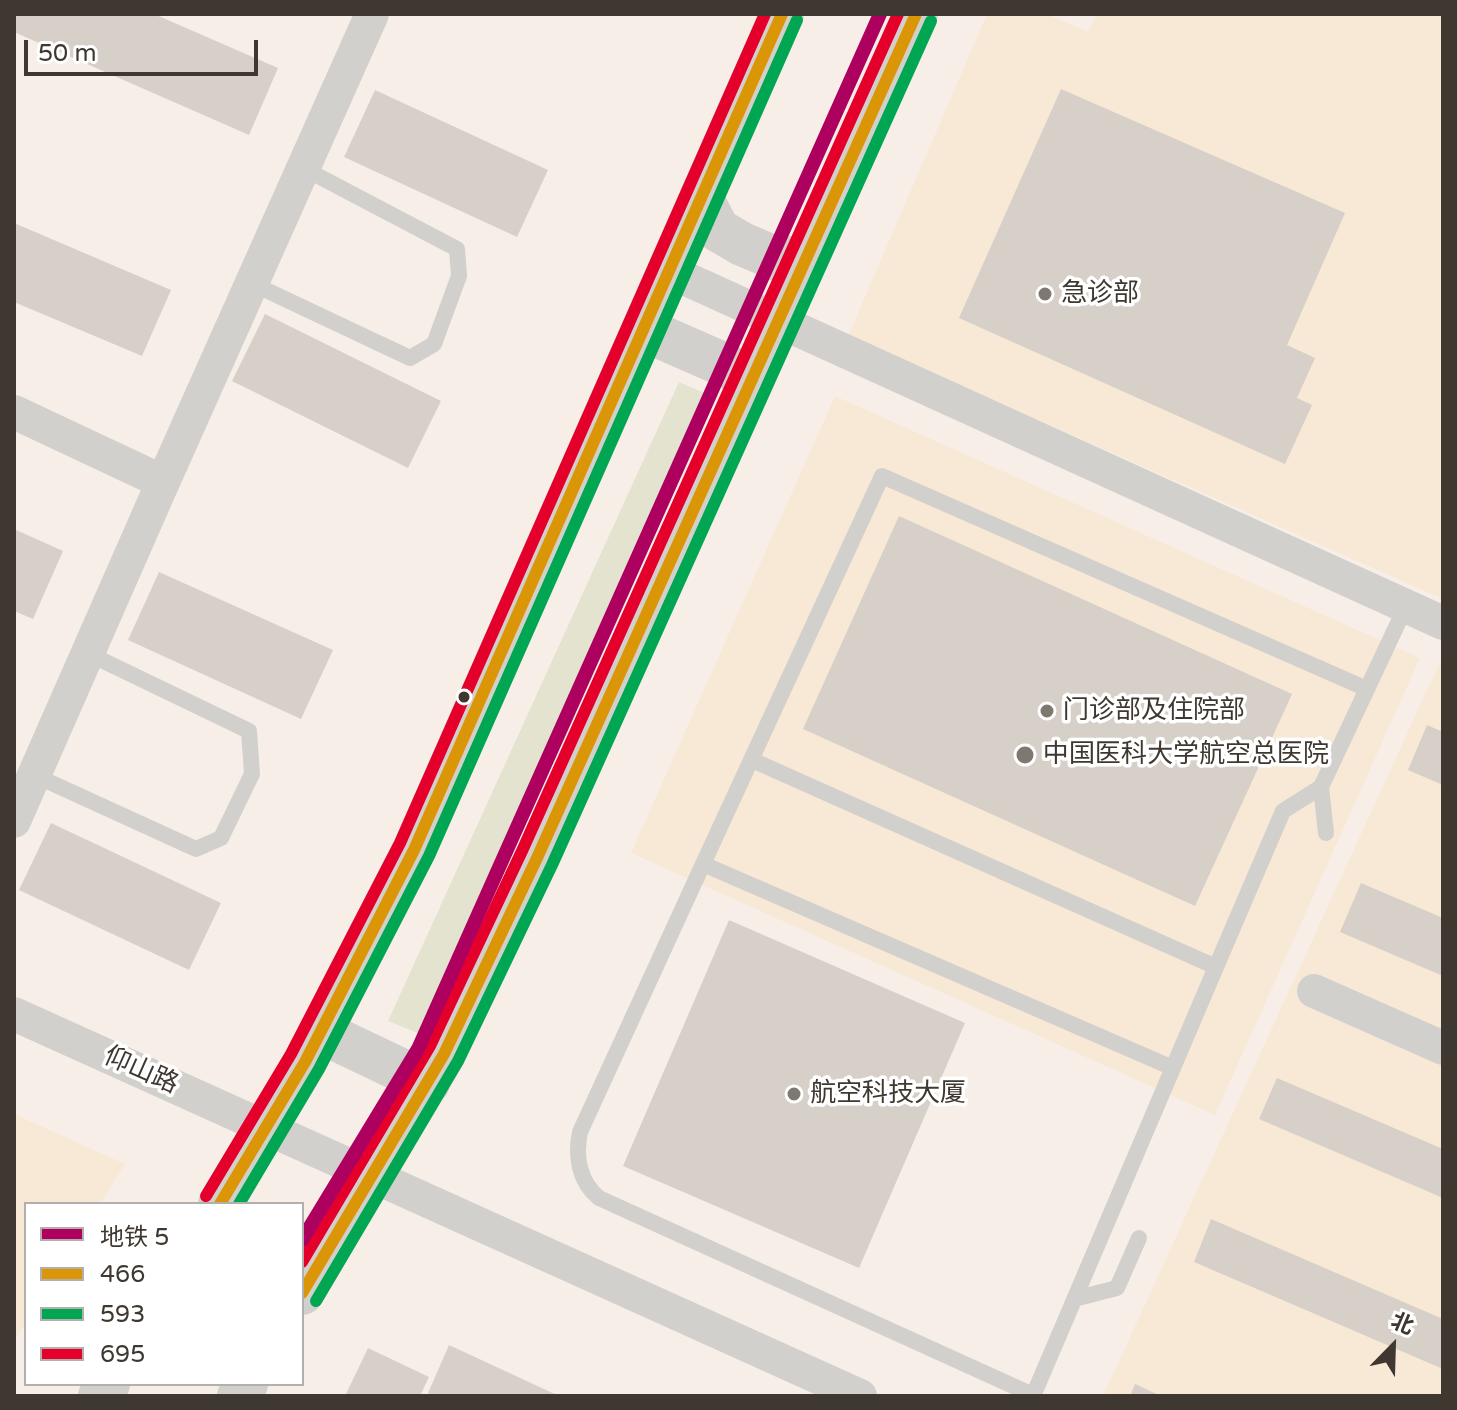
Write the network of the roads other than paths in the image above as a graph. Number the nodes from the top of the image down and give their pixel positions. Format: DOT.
graph roads {
  1 [pos="782,14"];
  2 [pos="916,14"];
  3 [pos="361,17"];
  4 [pos="303,168"];
  5 [pos="702,199"];
  6 [pos="807,255"];
  7 [pos="671,272"];
  8 [pos="251,283"];
  9 [pos="778,319"];
  10 [pos="645,330"];
  11 [pos="752,377"];
  12 [pos="14,412"];
  13 [pos="163,482"];
  14 [pos="1406,606"];
  15 [pos="1443,623"];
  16 [pos="87,653"];
  17 [pos="1367,689"];
  18 [pos="752,760"];
  19 [pos="34,775"];
  20 [pos="1321,787"];
  21 [pos="14,821"];
  22 [pos="1326,833"];
  23 [pos="703,864"];
  24 [pos="1216,967"];
  25 [pos="1314,991"];
  26 [pos="14,1014"];
  27 [pos="321,1032"];
  28 [pos="1443,1048"];
  29 [pos="1173,1068"];
  30 [pos="428,1083"];
  31 [pos="267,1128"];
  32 [pos="374,1174"];
  33 [pos="221,1202"];
  34 [pos="1139,1238"];
  35 [pos="304,1290"];
  36 [pos="1074,1299"];
  37 [pos="860,1396"];
  38 [pos="1033,1396"];
  1 -- 5 [label="main road"];
  2 -- 6 [label="main road"];
  3 -- 4 [label="street"];
  4 -- 8 [label="street"];
  4 -- 8 [label="lane"];
  5 -- 6 [label="main road"];
  5 -- 7 [label="main road"];
  6 -- 9 [label="main road"];
  7 -- 9 [label="street"];
  7 -- 10 [label="main road"];
  8 -- 13 [label="street"];
  9 -- 11 [label="main road"];
  9 -- 14 [label="street"];
  10 -- 11 [label="main road"];
  10 -- 27 [label="main road"];
  11 -- 30 [label="main road"];
  12 -- 13 [label="street"];
  13 -- 16 [label="street"];
  14 -- 15 [label="street"];
  14 -- 17 [label="lane"];
  16 -- 19 [label="street"];
  16 -- 19 [label="lane"];
  17 -- 18 [label="lane"];
  17 -- 20 [label="lane"];
  18 -- 23 [label="lane"];
  18 -- 24 [label="lane"];
  19 -- 21 [label="street"];
  20 -- 22 [label="lane"];
  20 -- 24 [label="lane"];
  23 -- 29 [label="lane"];
  23 -- 38 [label="lane"];
  24 -- 29 [label="lane"];
  25 -- 28 [label="street"];
  26 -- 31 [label="street, 仰山路"];
  27 -- 30 [label="main road"];
  27 -- 31 [label="main road"];
  29 -- 36 [label="lane"];
  30 -- 32 [label="main road"];
  31 -- 32 [label="street, 仰山路"];
  31 -- 33 [label="main road"];
  32 -- 35 [label="main road"];
  32 -- 37 [label="street, 仰山路"];
  34 -- 36 [label="lane"];
  36 -- 38 [label="lane"];
}
